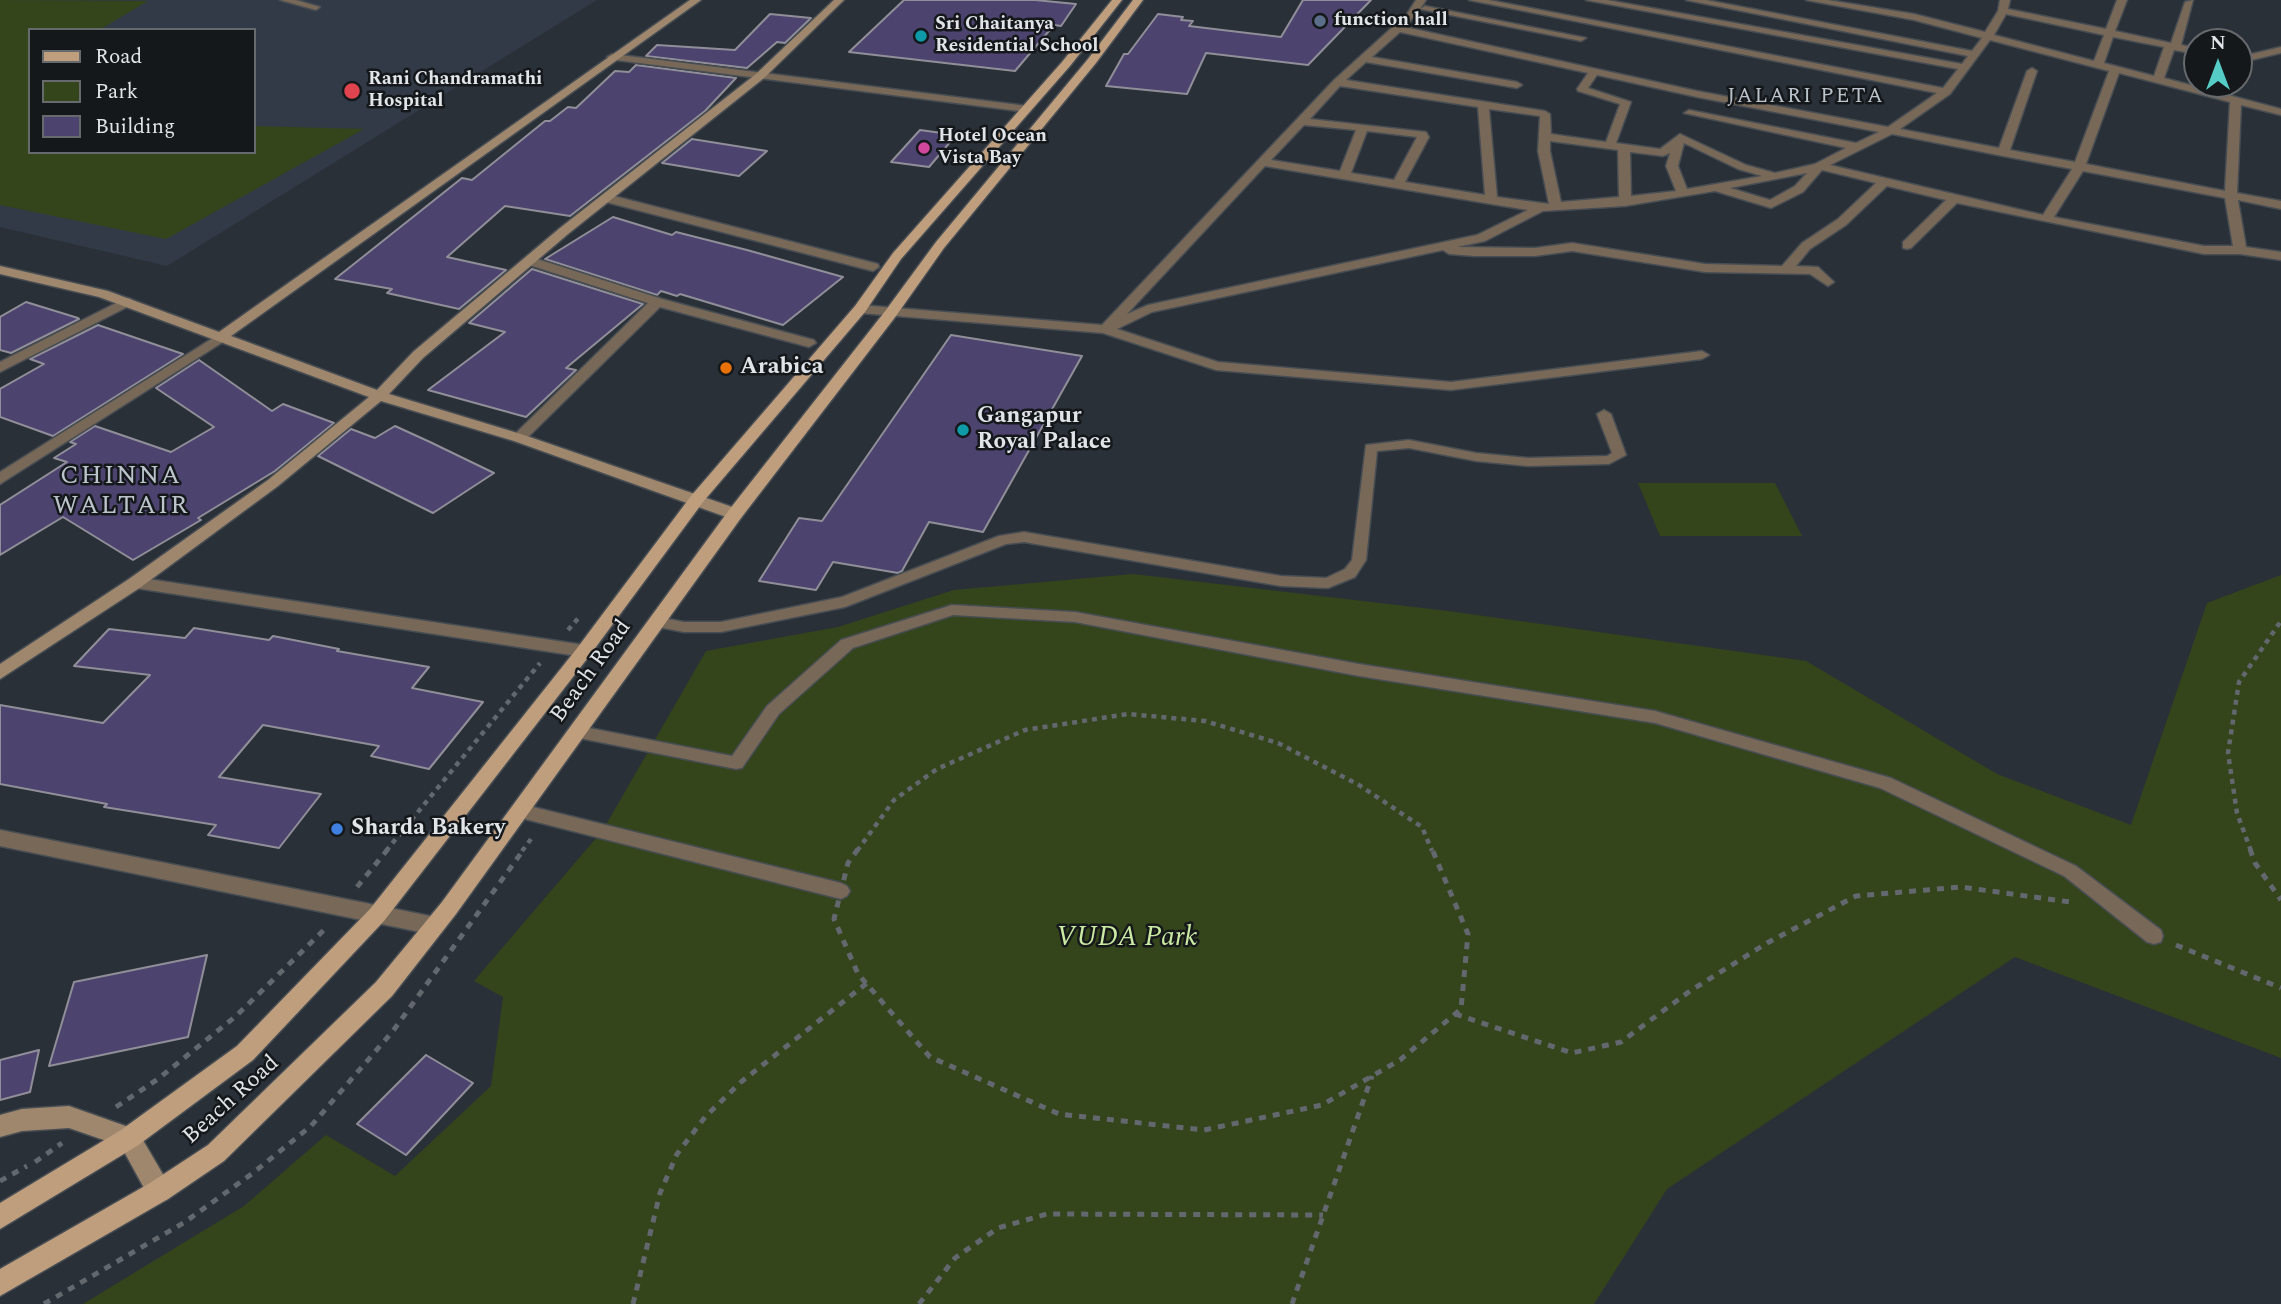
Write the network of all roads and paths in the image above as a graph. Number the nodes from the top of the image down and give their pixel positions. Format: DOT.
graph roads {
  1 [pos="284,0"];
  2 [pos="696,0"];
  3 [pos="839,0"];
  4 [pos="1117,0"];
  5 [pos="1138,0"];
  6 [pos="1444,0"];
  7 [pos="1475,0"];
  8 [pos="1591,0"];
  9 [pos="1691,0"];
  10 [pos="1811,0"];
  11 [pos="1888,0"];
  12 [pos="2122,0"];
  13 [pos="2190,2"];
  14 [pos="1423,5"];
  15 [pos="2004,6"];
  16 [pos="316,7"];
  17 [pos="1885,12"];
  18 [pos="1397,28"];
  19 [pos="2112,34"];
  20 [pos="1988,36"];
  21 [pos="1580,38"];
  22 [pos="2172,46"];
  23 [pos="2183,48"];
  24 [pos="2281,50"];
  25 [pos="1974,54"];
  26 [pos="612,57"];
  27 [pos="2253,57"];
  28 [pos="1366,59"];
  29 [pos="2098,65"];
  30 [pos="1964,67"];
  31 [pos="2115,69"];
  32 [pos="1596,70"];
  33 [pos="2032,72"];
  34 [pos="760,76"];
  35 [pos="2158,80"];
  36 [pos="1338,82"];
  37 [pos="1517,85"];
  38 [pos="1946,92"];
  39 [pos="1697,94"];
  40 [pos="2230,99"];
  41 [pos="1483,103"];
  42 [pos="1027,109"];
  43 [pos="2281,112"];
  44 [pos="1689,113"];
  45 [pos="1301,121"];
  46 [pos="1363,127"];
  47 [pos="1890,131"];
  48 [pos="1545,137"];
  49 [pos="1680,137"];
  50 [pos="1610,145"];
  51 [pos="1858,147"];
  52 [pos="1624,148"];
  53 [pos="2003,153"];
  54 [pos="1263,162"];
  55 [pos="1819,166"];
  56 [pos="2079,167"];
  57 [pos="1344,175"];
  58 [pos="1780,176"];
  59 [pos="1884,182"];
  60 [pos="1398,184"];
  61 [pos="1712,187"];
  62 [pos="1683,193"];
  63 [pos="2231,196"];
  64 [pos="607,198"];
  65 [pos="1955,198"];
  66 [pos="1491,200"];
  67 [pos="1625,202"];
  68 [pos="2281,205"];
  69 [pos="1556,207"];
  70 [pos="1540,208"];
  71 [pos="2047,219"];
  72 [pos="1907,245"];
  73 [pos="1432,248"];
  74 [pos="2240,250"];
  75 [pos="2281,256"];
  76 [pos="531,261"];
  77 [pos="873,267"];
  78 [pos="0,270"];
  79 [pos="1786,270"];
  80 [pos="1828,282"];
  81 [pos="126,302"];
  82 [pos="657,302"];
  83 [pos="860,309"];
  84 [pos="891,313"];
  85 [pos="1105,329"];
  86 [pos="221,337"];
  87 [pos="809,343"];
  88 [pos="1702,355"];
  89 [pos="0,368"];
  90 [pos="379,396"];
  91 [pos="1604,414"];
  92 [pos="519,438"];
  93 [pos="0,479"];
  94 [pos="697,499"];
  95 [pos="736,514"];
  96 [pos="135,583"];
  97 [pos="587,607"];
  98 [pos="2281,621"];
  99 [pos="658,622"];
  100 [pos="554,646"];
  101 [pos="584,651"];
  102 [pos="0,673"];
  103 [pos="579,732"];
  104 [pos="521,811"];
  105 [pos="0,838"];
  106 [pos="841,891"];
  107 [pos="2281,900"];
  108 [pos="346,901"];
  109 [pos="2073,902"];
  110 [pos="377,915"];
  111 [pos="435,926"];
  112 [pos="2154,936"];
  113 [pos="867,983"];
  114 [pos="2281,988"];
  115 [pos="1454,1013"];
  116 [pos="1372,1076"];
  117 [pos="92,1123"];
  118 [pos="0,1126"];
  119 [pos="129,1138"];
  120 [pos="0,1181"];
  121 [pos="159,1191"];
  122 [pos="1323,1215"];
  123 [pos="0,1217"];
  124 [pos="0,1283"];
  125 [pos="633,1304"];
  126 [pos="919,1304"];
  127 [pos="1292,1304"];
  1 -- 16 [label="lane"];
  2 -- 26 [label="street"];
  3 -- 34 [label="street"];
  4 -- 42 [label="main road, Beach Road"];
  5 -- 84 [label="main road, Beach Road"];
  6 -- 14 [label="street"];
  7 -- 38 [label="street"];
  8 -- 30 [label="street"];
  9 -- 25 [label="street"];
  10 -- 17 [label="street"];
  11 -- 17 [label="street"];
  12 -- 19 [label="street"];
  13 -- 22 [label="street"];
  14 -- 18 [label="street"];
  14 -- 21 [label="street"];
  15 -- 19 [label="street"];
  15 -- 20 [label="street"];
  17 -- 20 [label="street"];
  18 -- 28 [label="street"];
  18 -- 32 [label="street"];
  19 -- 22 [label="street"];
  19 -- 29 [label="street"];
  20 -- 25 [label="street"];
  20 -- 29 [label="street"];
  22 -- 23 [label="street"];
  22 -- 35 [label="street"];
  24 -- 27 [label="street"];
  25 -- 30 [label="street"];
  26 -- 34 [label="street"];
  26 -- 86 [label="street"];
  28 -- 36 [label="street"];
  28 -- 37 [label="street"];
  29 -- 31 [label="street"];
  30 -- 38 [label="street"];
  31 -- 35 [label="street"];
  31 -- 56 [label="street"];
  32 -- 39 [label="street"];
  32 -- 50 [label="street"];
  33 -- 53 [label="street"];
  34 -- 42 [label="street"];
  34 -- 64 [label="street"];
  35 -- 40 [label="street"];
  36 -- 41 [label="street"];
  36 -- 45 [label="street"];
  38 -- 47 [label="street"];
  39 -- 44 [label="street"];
  39 -- 47 [label="street"];
  40 -- 43 [label="street"];
  40 -- 63 [label="street"];
  41 -- 48 [label="street"];
  41 -- 66 [label="street"];
  42 -- 83 [label="main road, Beach Road"];
  44 -- 49 [label="street"];
  44 -- 51 [label="street"];
  45 -- 46 [label="street"];
  45 -- 54 [label="street"];
  46 -- 57 [label="street"];
  46 -- 60 [label="street"];
  47 -- 51 [label="street"];
  47 -- 53 [label="street"];
  48 -- 50 [label="street"];
  48 -- 69 [label="street"];
  49 -- 52 [label="street"];
  49 -- 58 [label="street"];
  49 -- 62 [label="street"];
  50 -- 52 [label="street"];
  51 -- 55 [label="street"];
  52 -- 67 [label="street"];
  53 -- 56 [label="street"];
  54 -- 57 [label="street"];
  54 -- 85 [label="street"];
  55 -- 58 [label="street"];
  55 -- 59 [label="street"];
  55 -- 61 [label="street"];
  56 -- 63 [label="street"];
  56 -- 71 [label="street"];
  57 -- 60 [label="street"];
  58 -- 61 [label="street"];
  59 -- 65 [label="street"];
  59 -- 79 [label="street"];
  60 -- 66 [label="street"];
  61 -- 62 [label="street"];
  62 -- 67 [label="street"];
  63 -- 68 [label="street"];
  63 -- 74 [label="street"];
  64 -- 76 [label="street"];
  64 -- 77 [label="street"];
  65 -- 71 [label="street"];
  65 -- 72 [label="street"];
  66 -- 70 [label="street"];
  67 -- 69 [label="street"];
  69 -- 70 [label="street"];
  70 -- 73 [label="street"];
  71 -- 74 [label="street"];
  73 -- 79 [label="street"];
  73 -- 85 [label="street"];
  74 -- 75 [label="street"];
  76 -- 82 [label="street"];
  76 -- 90 [label="street"];
  78 -- 81 [label="street"];
  79 -- 80 [label="street"];
  81 -- 86 [label="street"];
  81 -- 89 [label="street"];
  82 -- 87 [label="street"];
  82 -- 92 [label="street"];
  83 -- 84 [label="street"];
  83 -- 94 [label="main road, Beach Road"];
  84 -- 85 [label="street"];
  84 -- 95 [label="main road, Beach Road"];
  85 -- 88 [label="street"];
  86 -- 90 [label="street"];
  86 -- 93 [label="street"];
  90 -- 92 [label="street"];
  90 -- 96 [label="street"];
  91 -- 99 [label="lane"];
  92 -- 94 [label="street"];
  94 -- 95 [label="street"];
  94 -- 101 [label="main road, Beach Road"];
  95 -- 99 [label="main road, Beach Road"];
  96 -- 100 [label="street"];
  96 -- 102 [label="street"];
  97 -- 100 [label="path"];
  98 -- 107 [label="path"];
  99 -- 103 [label="main road, Beach Road"];
  100 -- 101 [label="street"];
  100 -- 108 [label="path"];
  101 -- 110 [label="main road, Beach Road"];
  103 -- 104 [label="main road, Beach Road"];
  103 -- 112 [label="lane"];
  104 -- 106 [label="lane"];
  104 -- 111 [label="main road, Beach Road"];
  105 -- 108 [label="street"];
  106 -- 113 [label="path"];
  106 -- 115 [label="path"];
  108 -- 110 [label="street"];
  108 -- 117 [label="path"];
  109 -- 115 [label="path"];
  110 -- 111 [label="street"];
  110 -- 119 [label="main road, Beach Road"];
  111 -- 121 [label="main road, Beach Road"];
  112 -- 114 [label="path"];
  113 -- 116 [label="path"];
  113 -- 125 [label="path"];
  115 -- 116 [label="path"];
  116 -- 122 [label="path"];
  117 -- 118 [label="street"];
  117 -- 119 [label="street"];
  117 -- 120 [label="path"];
  119 -- 121 [label="street"];
  119 -- 123 [label="main road, Beach Road"];
  121 -- 124 [label="main road, Beach Road"];
  122 -- 126 [label="path"];
  122 -- 127 [label="path"];
}
